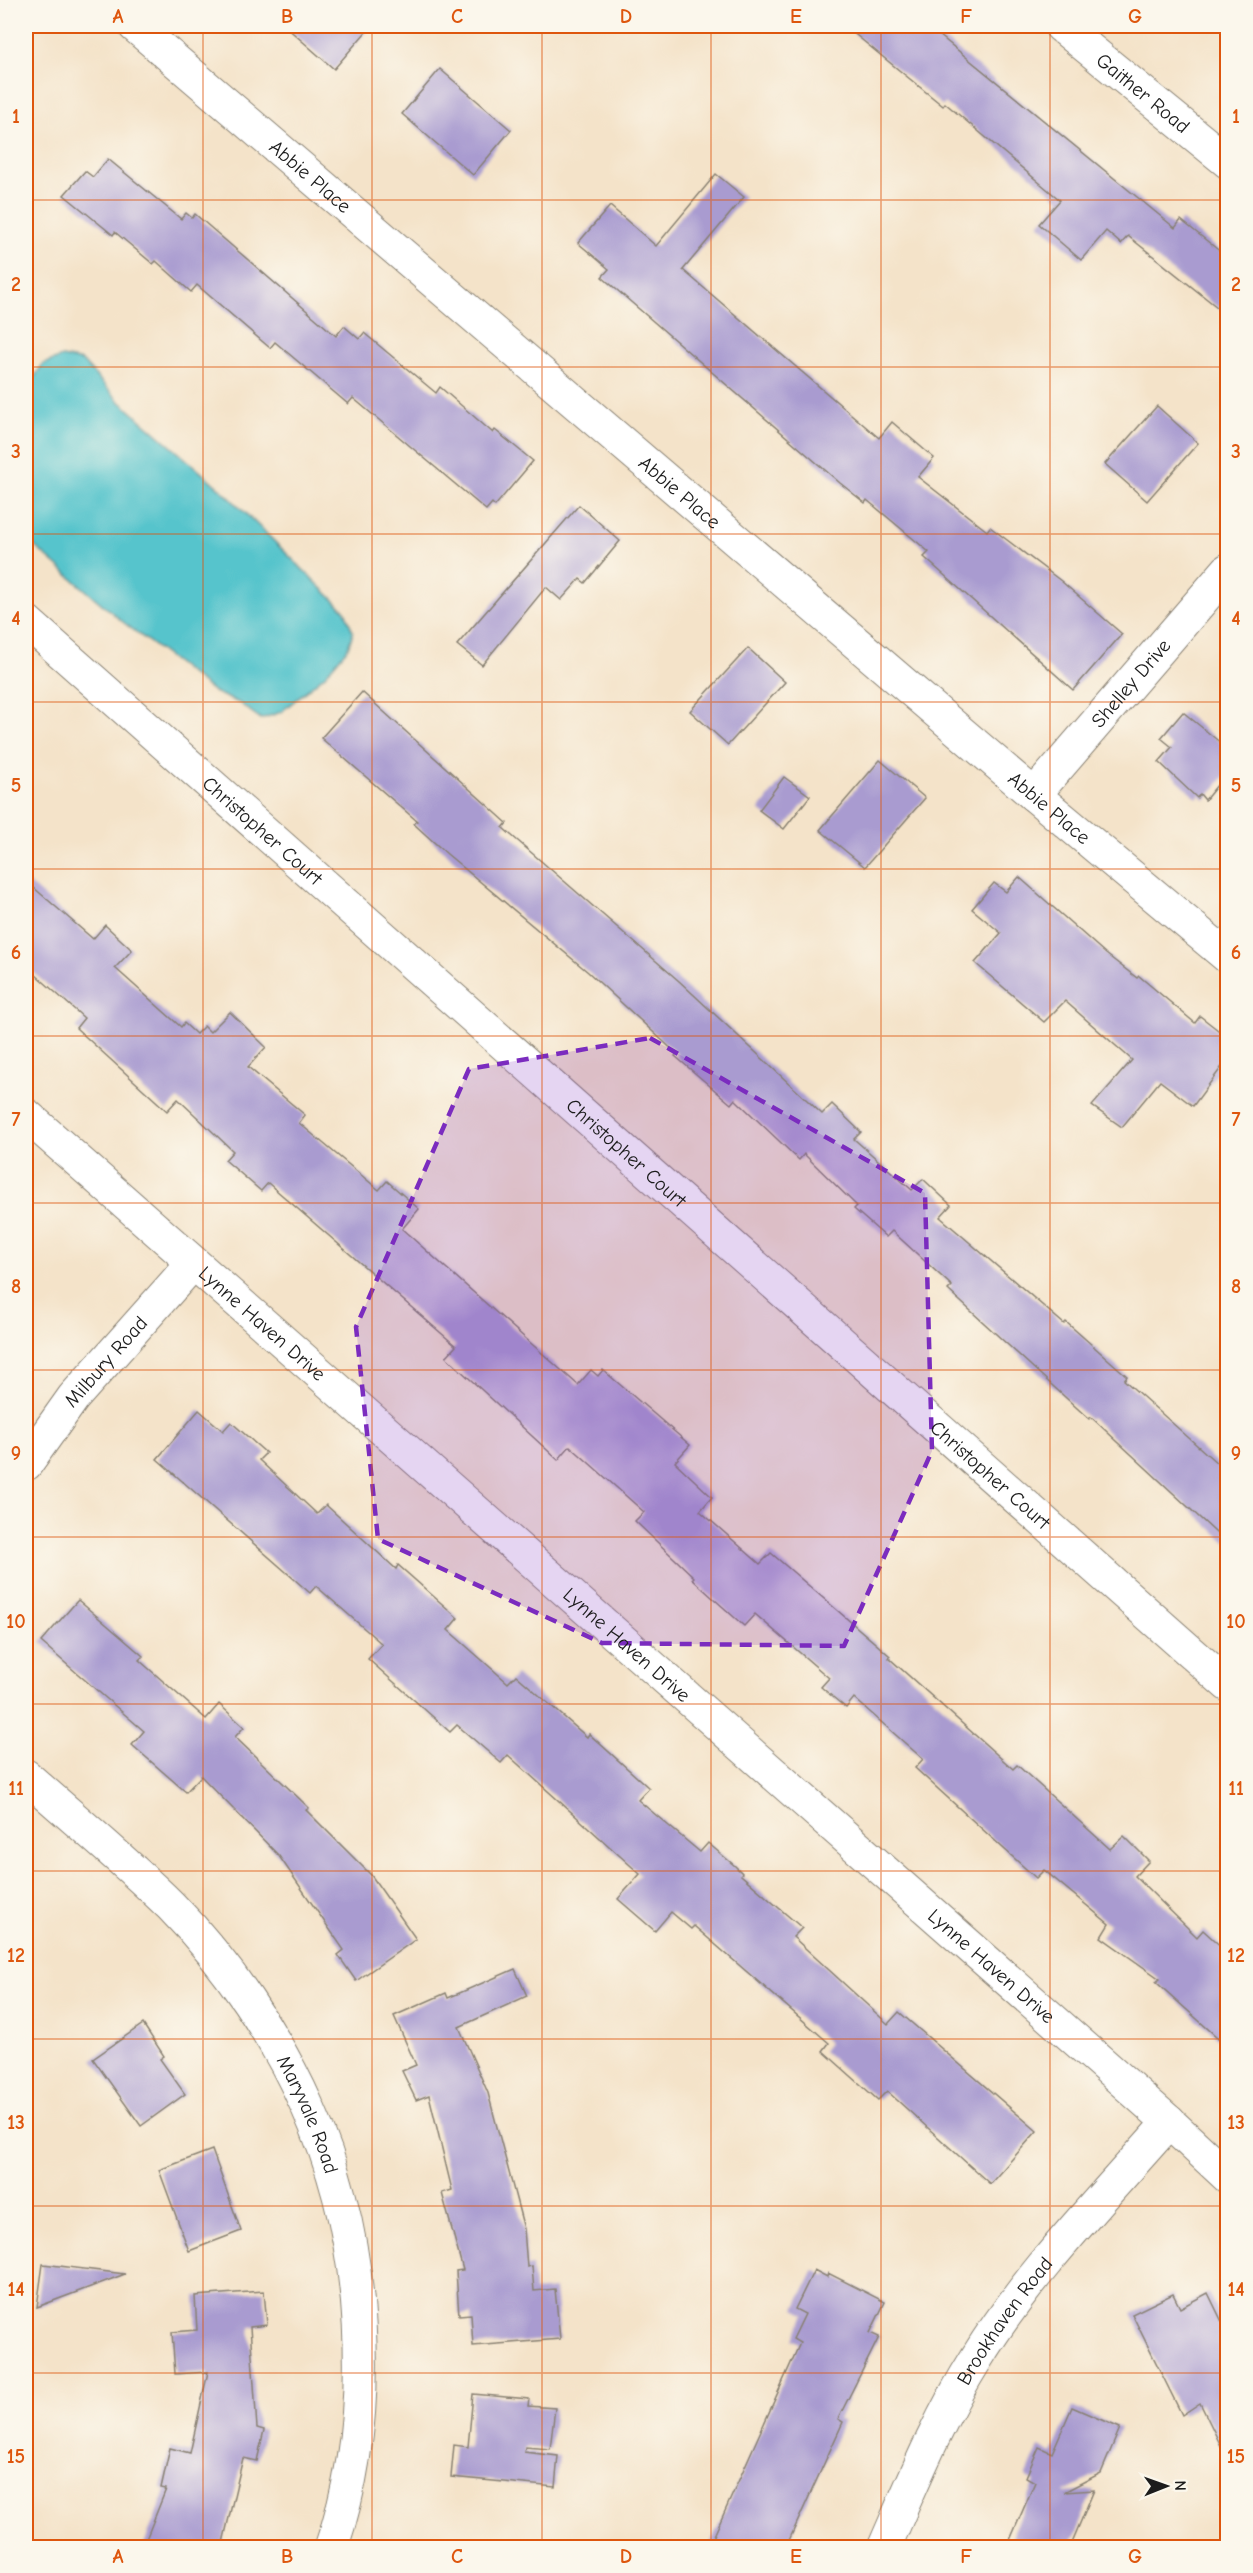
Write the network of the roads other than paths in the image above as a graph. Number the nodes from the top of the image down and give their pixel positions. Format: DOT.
graph roads {
  1 [pos="135,26"];
  2 [pos="1061,26"];
  3 [pos="1227,162"];
  4 [pos="1227,570"];
  5 [pos="26,621"];
  6 [pos="1034,795"];
  7 [pos="1227,957"];
  8 [pos="26,1114"];
  9 [pos="193,1263"];
  10 [pos="26,1464"];
  11 [pos="1227,1685"];
  12 [pos="26,1776"];
  13 [pos="1169,2122"];
  14 [pos="1227,2177"];
  15 [pos="331,2547"];
  16 [pos="884,2547"];
  1 -- 6 [label="street, Abbie Place"];
  2 -- 3 [label="street, Gaither Road"];
  4 -- 6 [label="street, Shelley Drive"];
  5 -- 11 [label="street, Christopher Court"];
  6 -- 7 [label="street, Abbie Place"];
  8 -- 9 [label="street, Lynne Haven Drive"];
  9 -- 10 [label="street, Milbury Road"];
  9 -- 13 [label="street, Lynne Haven Drive"];
  12 -- 15 [label="street, Maryvale Road"];
  13 -- 14 [label="street, Lynne Haven Drive"];
  13 -- 16 [label="street, Brookhaven Road"];
}
